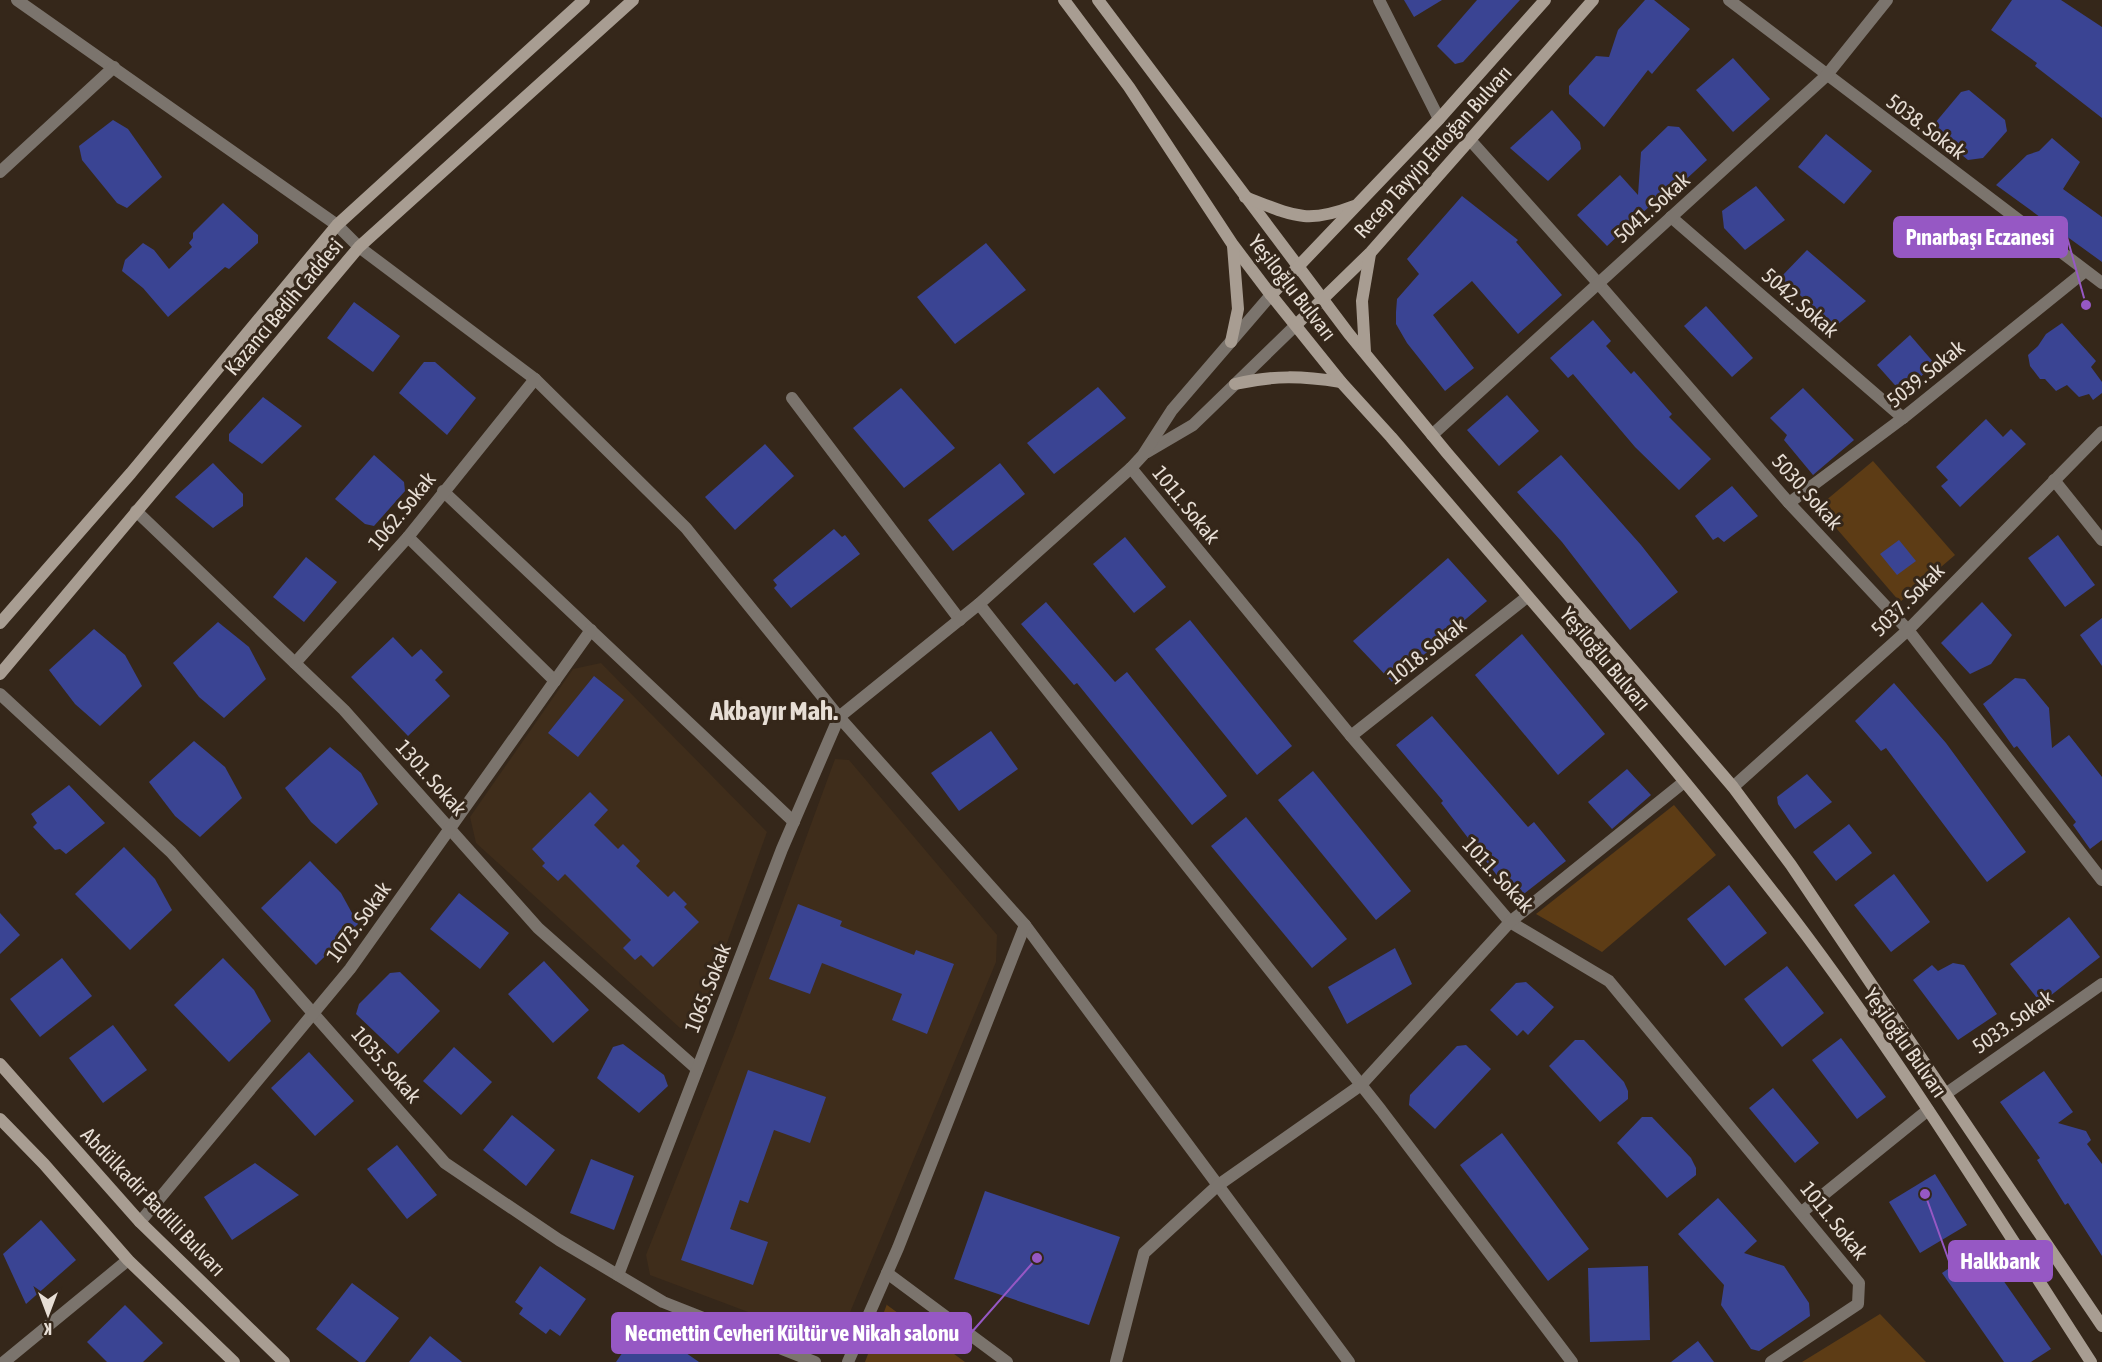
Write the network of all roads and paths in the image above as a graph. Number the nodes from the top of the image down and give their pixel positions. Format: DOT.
graph roads {
  1 [pos="17,0"];
  2 [pos="584,0"];
  3 [pos="633,0"];
  4 [pos="1064,0"];
  5 [pos="1098,0"];
  6 [pos="1379,0"];
  7 [pos="1545,0"];
  8 [pos="1593,0"];
  9 [pos="1730,0"];
  10 [pos="1887,0"];
  11 [pos="114,67"];
  12 [pos="1826,76"];
  13 [pos="1439,119"];
  14 [pos="1471,141"];
  15 [pos="0,172"];
  16 [pos="1245,197"];
  17 [pos="1358,205"];
  18 [pos="1671,217"];
  19 [pos="337,225"];
  20 [pos="1233,245"];
  21 [pos="359,247"];
  22 [pos="1371,252"];
  23 [pos="1298,269"];
  24 [pos="2084,272"];
  25 [pos="1599,283"];
  26 [pos="2102,283"];
  27 [pos="1270,295"];
  28 [pos="1323,300"];
  29 [pos="1296,325"];
  30 [pos="1230,342"];
  31 [pos="1365,354"];
  32 [pos="535,379"];
  33 [pos="1341,382"];
  34 [pos="1235,384"];
  35 [pos="792,398"];
  36 [pos="1904,418"];
  37 [pos="2102,432"];
  38 [pos="1432,435"];
  39 [pos="1143,455"];
  40 [pos="1131,468"];
  41 [pos="2054,480"];
  42 [pos="443,491"];
  43 [pos="1789,503"];
  44 [pos="136,512"];
  45 [pos="408,537"];
  46 [pos="2102,540"];
  47 [pos="1527,597"];
  48 [pos="979,604"];
  49 [pos="960,620"];
  50 [pos="0,623"];
  51 [pos="591,630"];
  52 [pos="1908,630"];
  53 [pos="295,663"];
  54 [pos="0,674"];
  55 [pos="555,681"];
  56 [pos="0,694"];
  57 [pos="839,717"];
  58 [pos="1351,736"];
  59 [pos="1684,782"];
  60 [pos="1733,787"];
  61 [pos="794,822"];
  62 [pos="450,829"];
  63 [pos="2102,880"];
  64 [pos="1509,922"];
  65 [pos="1025,925"];
  66 [pos="2102,984"];
  67 [pos="315,1013"];
  68 [pos="0,1064"];
  69 [pos="697,1069"];
  70 [pos="1361,1085"];
  71 [pos="1947,1093"];
  72 [pos="1928,1110"];
  73 [pos="0,1119"];
  74 [pos="1217,1186"];
  75 [pos="1802,1212"];
  76 [pos="140,1222"];
  77 [pos="128,1260"];
  78 [pos="887,1273"];
  79 [pos="618,1275"];
  80 [pos="2102,1326"];
  81 [pos="4,1362"];
  82 [pos="234,1362"];
  83 [pos="284,1362"];
  84 [pos="815,1362"];
  85 [pos="848,1362"];
  86 [pos="1007,1362"];
  87 [pos="1116,1362"];
  88 [pos="1349,1362"];
  89 [pos="1572,1362"];
  90 [pos="1772,1362"];
  91 [pos="2091,1362"];
  1 -- 11 [label="street"];
  2 -- 19 [label="main road, Kazancı Bedih Caddesi"];
  3 -- 21 [label="main road, Kazancı Bedih Caddesi"];
  4 -- 20 [label="main road, Yeşiloğlu Bulvarı"];
  5 -- 16 [label="main road, Yeşiloğlu Bulvarı"];
  6 -- 13 [label="street"];
  7 -- 13 [label="main road, Recep Tayyip Erdoğan Bulvarı"];
  8 -- 14 [label="main road, Recep Tayyip Erdoğan Bulvarı"];
  9 -- 12 [label="street, 5038. Sokak"];
  10 -- 12 [label="street, 5041. Sokak"];
  11 -- 15 [label="street"];
  11 -- 19 [label="street"];
  12 -- 18 [label="street, 5041. Sokak"];
  12 -- 24 [label="street, 5038. Sokak"];
  13 -- 17 [label="main road, Recep Tayyip Erdoğan Bulvarı"];
  14 -- 22 [label="main road, Recep Tayyip Erdoğan Bulvarı"];
  14 -- 25 [label="street, 5030. Sokak"];
  16 -- 17 [label="main road"];
  16 -- 23 [label="main road, Yeşiloğlu Bulvarı"];
  17 -- 23 [label="main road, Recep Tayyip Erdoğan Bulvarı"];
  18 -- 25 [label="street, 5041. Sokak"];
  18 -- 36 [label="street, 5042. Sokak"];
  19 -- 21 [label="street"];
  19 -- 50 [label="main road, Kazancı Bedih Caddesi"];
  20 -- 27 [label="main road, Yeşiloğlu Bulvarı"];
  20 -- 30 [label="main road"];
  21 -- 32 [label="street"];
  21 -- 44 [label="main road, Kazancı Bedih Caddesi"];
  22 -- 28 [label="main road, Recep Tayyip Erdoğan Bulvarı"];
  22 -- 31 [label="main road"];
  23 -- 27 [label="main road, Recep Tayyip Erdoğan Bulvarı"];
  23 -- 28 [label="main road, Yeşiloğlu Bulvarı"];
  24 -- 26 [label="street, 5038. Sokak"];
  24 -- 36 [label="street, 5039. Sokak"];
  25 -- 38 [label="street, 5041. Sokak"];
  25 -- 43 [label="street, 5030. Sokak"];
  27 -- 29 [label="main road, Yeşiloğlu Bulvarı"];
  27 -- 30 [label="street"];
  28 -- 29 [label="main road, Recep Tayyip Erdoğan Bulvarı"];
  28 -- 31 [label="main road, Yeşiloğlu Bulvarı"];
  29 -- 33 [label="main road, Yeşiloğlu Bulvarı"];
  29 -- 34 [label="street"];
  30 -- 39 [label="street"];
  31 -- 38 [label="main road, Yeşiloğlu Bulvarı"];
  32 -- 42 [label="street, 1062. Sokak"];
  32 -- 57 [label="street"];
  33 -- 34 [label="main road"];
  33 -- 47 [label="main road, Yeşiloğlu Bulvarı"];
  34 -- 39 [label="street"];
  35 -- 49 [label="street"];
  36 -- 43 [label="street, 5039. Sokak"];
  37 -- 41 [label="street, 5037. Sokak"];
  38 -- 60 [label="main road, Yeşiloğlu Bulvarı"];
  39 -- 40 [label="street"];
  40 -- 48 [label="street"];
  40 -- 58 [label="street, 1011. Sokak"];
  41 -- 46 [label="street"];
  41 -- 52 [label="street, 5037. Sokak"];
  42 -- 45 [label="street, 1062. Sokak"];
  42 -- 51 [label="street"];
  43 -- 52 [label="street, 5030. Sokak"];
  44 -- 53 [label="street, 1301. Sokak"];
  44 -- 54 [label="main road, Kazancı Bedih Caddesi"];
  45 -- 53 [label="street, 1062. Sokak"];
  45 -- 55 [label="street"];
  47 -- 58 [label="street, 1018. Sokak"];
  47 -- 59 [label="main road, Yeşiloğlu Bulvarı"];
  48 -- 49 [label="street"];
  48 -- 70 [label="street"];
  49 -- 57 [label="street"];
  51 -- 55 [label="street, 1073. Sokak"];
  51 -- 61 [label="street"];
  52 -- 60 [label="street, 5037. Sokak"];
  52 -- 63 [label="street, 5030. Sokak"];
  53 -- 62 [label="street, 1301. Sokak"];
  55 -- 62 [label="street, 1073. Sokak"];
  56 -- 67 [label="street, 1035. Sokak"];
  57 -- 61 [label="street, 1065. Sokak"];
  57 -- 65 [label="street"];
  58 -- 64 [label="street, 1011. Sokak"];
  59 -- 64 [label="street"];
  59 -- 72 [label="main road, Yeşiloğlu Bulvarı"];
  60 -- 71 [label="main road, Yeşiloğlu Bulvarı"];
  61 -- 69 [label="street, 1065. Sokak"];
  62 -- 67 [label="street, 1073. Sokak"];
  62 -- 69 [label="street, 1301. Sokak"];
  64 -- 70 [label="street"];
  64 -- 75 [label="street, 1011. Sokak"];
  65 -- 74 [label="street"];
  65 -- 78 [label="street"];
  66 -- 71 [label="street, 5033. Sokak"];
  67 -- 76 [label="street, 1073. Sokak"];
  67 -- 79 [label="street, 1035. Sokak"];
  68 -- 76 [label="main road, Abdülkadir Badilli Bulvarı"];
  69 -- 79 [label="street, 1065. Sokak"];
  70 -- 74 [label="street"];
  70 -- 89 [label="street"];
  71 -- 80 [label="main road, Yeşiloğlu Bulvarı"];
  72 -- 75 [label="street"];
  72 -- 91 [label="main road, Yeşiloğlu Bulvarı"];
  73 -- 77 [label="main road"];
  74 -- 87 [label="street"];
  74 -- 88 [label="street"];
  75 -- 90 [label="street, 1011. Sokak"];
  76 -- 83 [label="main road, Abdülkadir Badilli Bulvarı"];
  77 -- 81 [label="street"];
  77 -- 82 [label="main road"];
  78 -- 85 [label="street"];
  78 -- 86 [label="street"];
  79 -- 84 [label="street, 1035. Sokak"];
}
